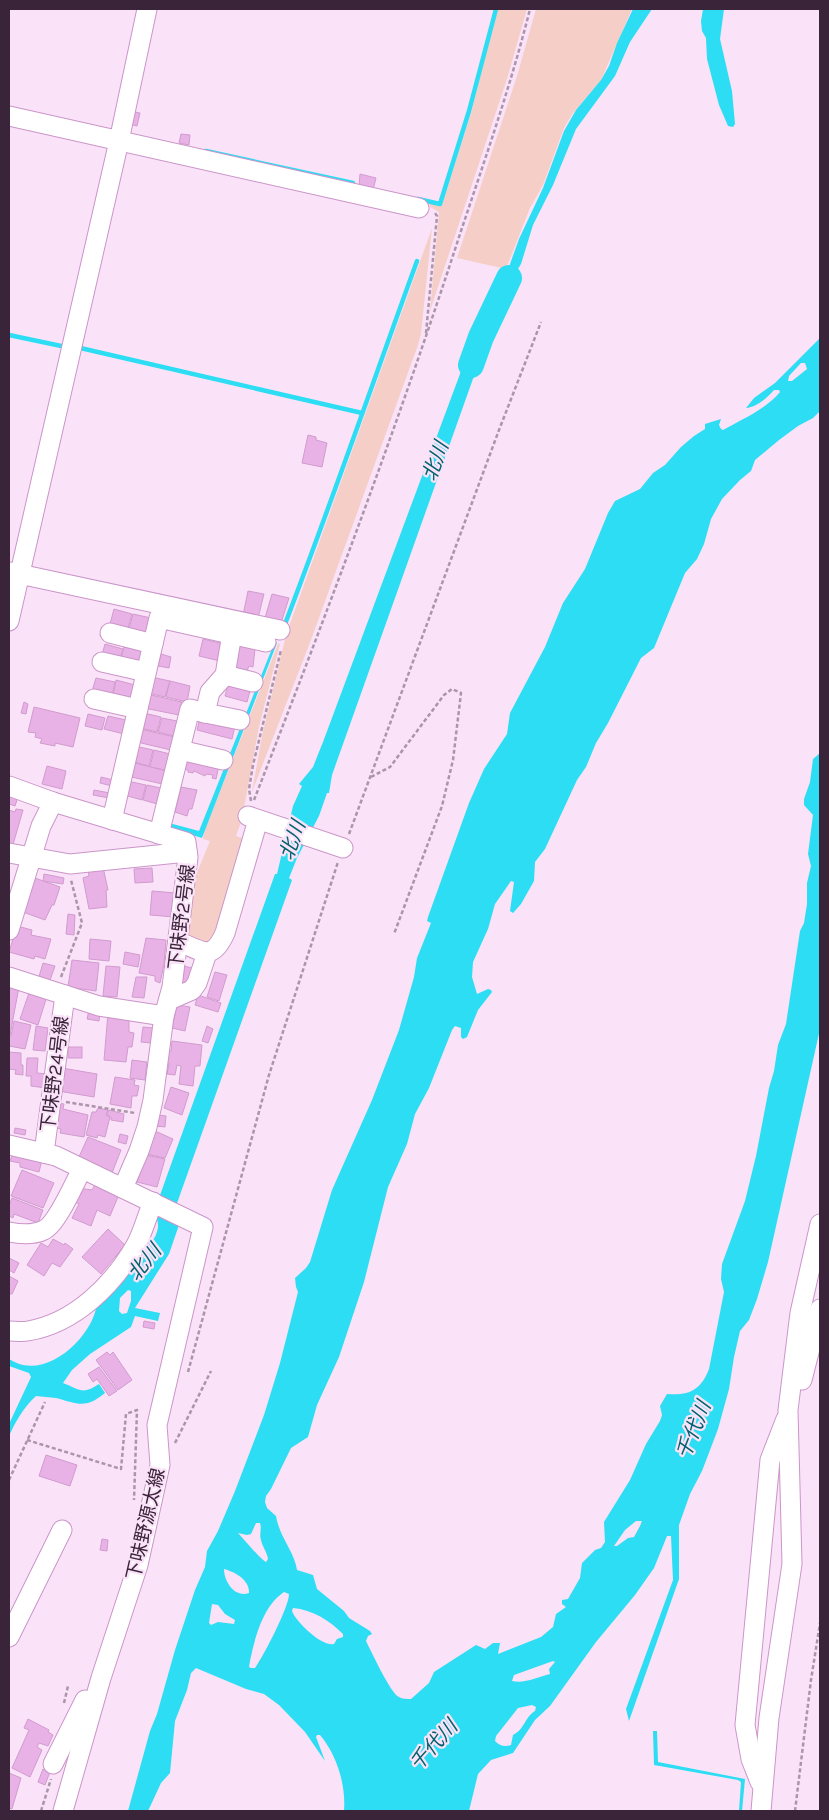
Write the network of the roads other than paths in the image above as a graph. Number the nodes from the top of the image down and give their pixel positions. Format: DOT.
graph roads {
  1 [pos="148,9"];
  2 [pos="9,116"];
  3 [pos="119,141"];
  4 [pos="419,208"];
  5 [pos="15,573"];
  6 [pos="9,622"];
  7 [pos="110,633"];
  8 [pos="232,634"];
  9 [pos="153,644"];
  10 [pos="102,662"];
  11 [pos="146,672"];
  12 [pos="225,676"];
  13 [pos="253,682"];
  14 [pos="94,699"];
  15 [pos="138,709"];
  16 [pos="206,713"];
  17 [pos="240,720"];
  18 [pos="180,750"];
  19 [pos="223,760"];
  20 [pos="9,786"];
  21 [pos="53,802"];
  22 [pos="112,820"];
  23 [pos="159,834"];
  24 [pos="344,848"];
  25 [pos="187,852"];
  26 [pos="9,853"];
  27 [pos="32,857"];
  28 [pos="9,930"];
  29 [pos="179,942"];
  30 [pos="207,953"];
  31 [pos="9,977"];
  32 [pos="60,994"];
  33 [pos="167,1008"];
  34 [pos="9,1145"];
  35 [pos="44,1153"];
  36 [pos="82,1169"];
  37 [pos="122,1188"];
  38 [pos="154,1202"];
  39 [pos="820,1224"];
  40 [pos="9,1232"];
  41 [pos="820,1309"];
  42 [pos="9,1331"];
  43 [pos="788,1416"];
  44 [pos="62,1530"];
  45 [pos="9,1637"];
  46 [pos="99,1684"];
  47 [pos="53,1764"];
  48 [pos="762,1785"];
  49 [pos="63,1811"];
  50 [pos="761,1811"];
  1 -- 3 [label="street"];
  2 -- 3 [label="street"];
  3 -- 4 [label="street"];
  3 -- 5 [label="street"];
  5 -- 6 [label="street"];
  5 -- 8 [label="street"];
  7 -- 9 [label="street"];
  8 -- 9 [label="street"];
  8 -- 12 [label="street"];
  9 -- 11 [label="street"];
  10 -- 11 [label="street"];
  11 -- 15 [label="street"];
  12 -- 13 [label="street"];
  12 -- 16 [label="street"];
  14 -- 15 [label="street"];
  15 -- 22 [label="street"];
  16 -- 17 [label="street"];
  16 -- 18 [label="street"];
  18 -- 19 [label="street"];
  18 -- 23 [label="street"];
  20 -- 21 [label="street, 下味野2号線"];
  21 -- 22 [label="street, 下味野2号線"];
  21 -- 27 [label="street"];
  22 -- 23 [label="street, 下味野2号線"];
  23 -- 25 [label="street, 下味野2号線"];
  24 -- 30 [label="street"];
  25 -- 27 [label="street"];
  25 -- 29 [label="street, 下味野2号線"];
  26 -- 27 [label="street"];
  27 -- 28 [label="street"];
  29 -- 30 [label="street"];
  29 -- 33 [label="street, 下味野2号線"];
  30 -- 33 [label="street"];
  31 -- 32 [label="street"];
  32 -- 33 [label="street"];
  32 -- 35 [label="street, 下味野24号線"];
  33 -- 37 [label="street, 下味野2号線"];
  34 -- 35 [label="street"];
  35 -- 36 [label="street"];
  36 -- 37 [label="street"];
  36 -- 40 [label="street"];
  37 -- 38 [label="street"];
  38 -- 42 [label="street"];
  38 -- 46 [label="street, 下味野源太線"];
  39 -- 43 [label="street"];
  41 -- 43 [label="street"];
  43 -- 48 [label="street"];
  43 -- 48 [label="street"];
  44 -- 45 [label="street"];
  46 -- 47 [label="street"];
  46 -- 49 [label="street, 下味野源太線"];
  48 -- 50 [label="street"];
}
